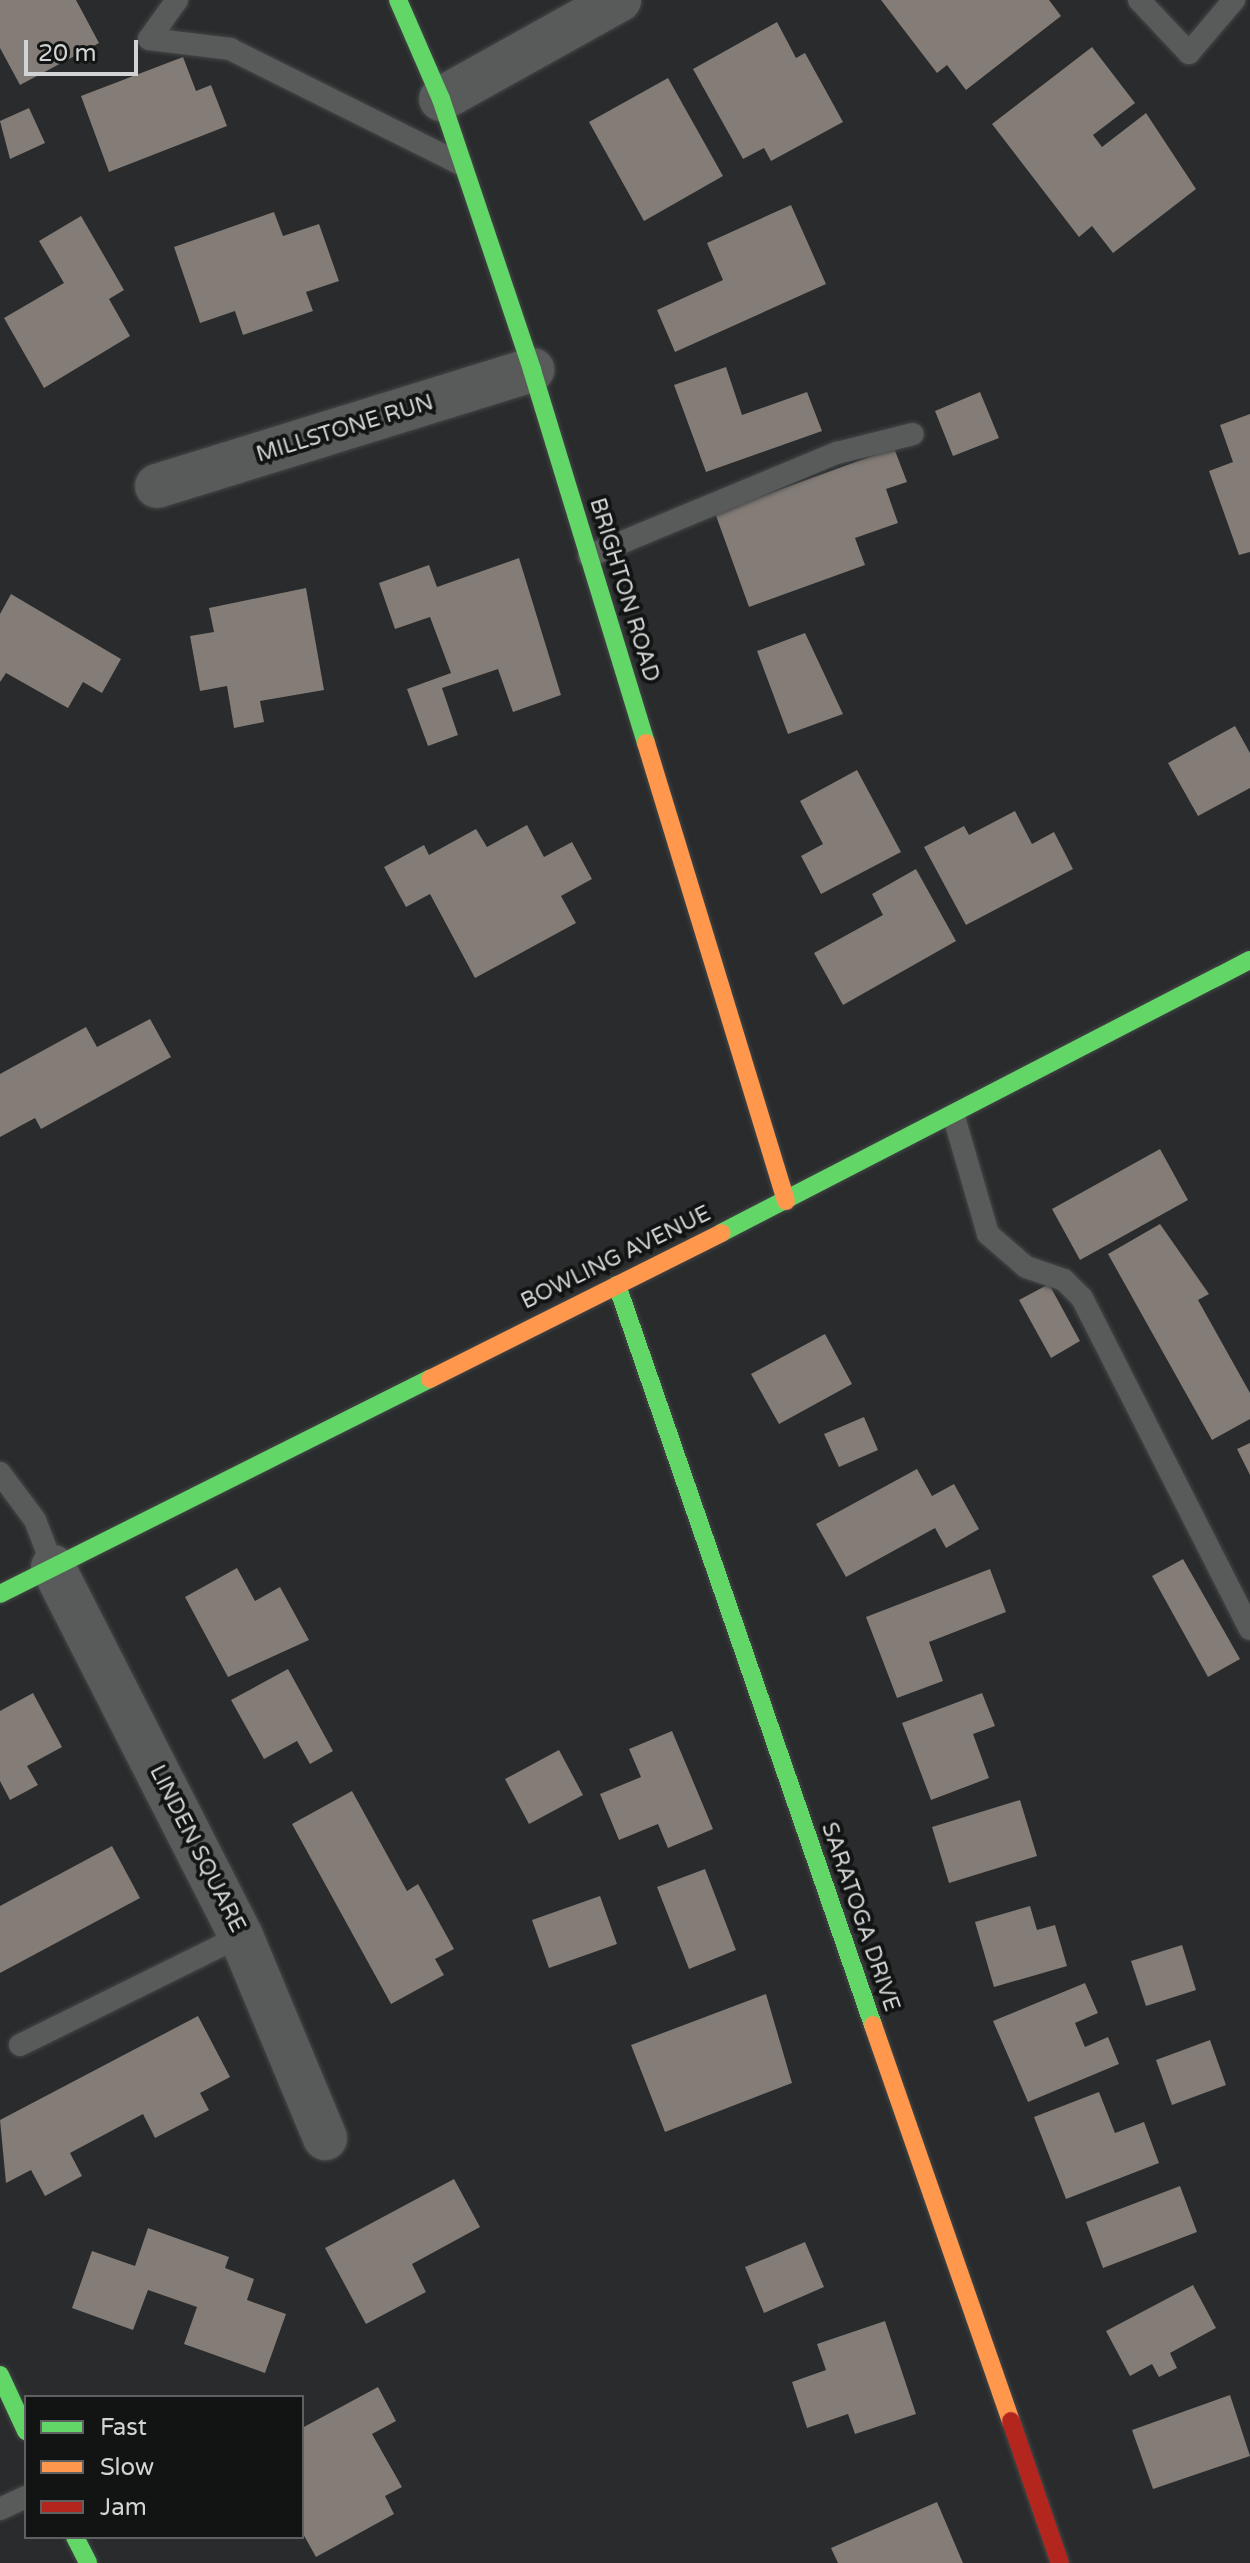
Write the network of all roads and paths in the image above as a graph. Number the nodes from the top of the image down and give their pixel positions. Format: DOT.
graph roads {
  1 [pos="177,0"];
  2 [pos="398,0"];
  3 [pos="619,0"];
  4 [pos="1139,0"];
  5 [pos="1234,0"];
  6 [pos="441,99"];
  7 [pos="463,165"];
  8 [pos="532,370"];
  9 [pos="913,434"];
  10 [pos="157,486"];
  11 [pos="589,556"];
  12 [pos="1250,960"];
  13 [pos="954,1117"];
  14 [pos="786,1201"];
  15 [pos="617,1285"];
  16 [pos="0,1473"];
  17 [pos="53,1567"];
  18 [pos="0,1594"];
  19 [pos="1250,1629"];
  20 [pos="241,1936"];
  21 [pos="20,2045"];
  22 [pos="325,2138"];
  23 [pos="0,2375"];
  24 [pos="24,2427"];
  25 [pos="24,2498"];
  26 [pos="0,2509"];
  27 [pos="76,2539"];
  28 [pos="88,2563"];
  29 [pos="1060,2563"];
  1 -- 7 [label="lane"];
  2 -- 6 [label="street, BRIGHTON ROAD"];
  3 -- 6 [label="street"];
  4 -- 5 [label="lane"];
  6 -- 7 [label="street, BRIGHTON ROAD"];
  7 -- 8 [label="street, BRIGHTON ROAD"];
  8 -- 10 [label="street, MILLSTONE RUN"];
  8 -- 11 [label="street, BRIGHTON ROAD"];
  9 -- 11 [label="lane"];
  11 -- 14 [label="street, BRIGHTON ROAD"];
  12 -- 13 [label="street, BOWLING AVENUE"];
  13 -- 14 [label="street, BOWLING AVENUE"];
  13 -- 19 [label="lane"];
  14 -- 15 [label="street, BOWLING AVENUE"];
  15 -- 17 [label="street, BOWLING AVENUE"];
  15 -- 29 [label="street, SARATOGA DRIVE"];
  16 -- 17 [label="lane"];
  17 -- 18 [label="street, BOWLING AVENUE"];
  17 -- 20 [label="street, LINDEN SQUARE"];
  20 -- 21 [label="lane"];
  20 -- 22 [label="street, LINDEN SQUARE"];
  23 -- 24 [label="street"];
  25 -- 26 [label="lane"];
  27 -- 28 [label="street"];
}
